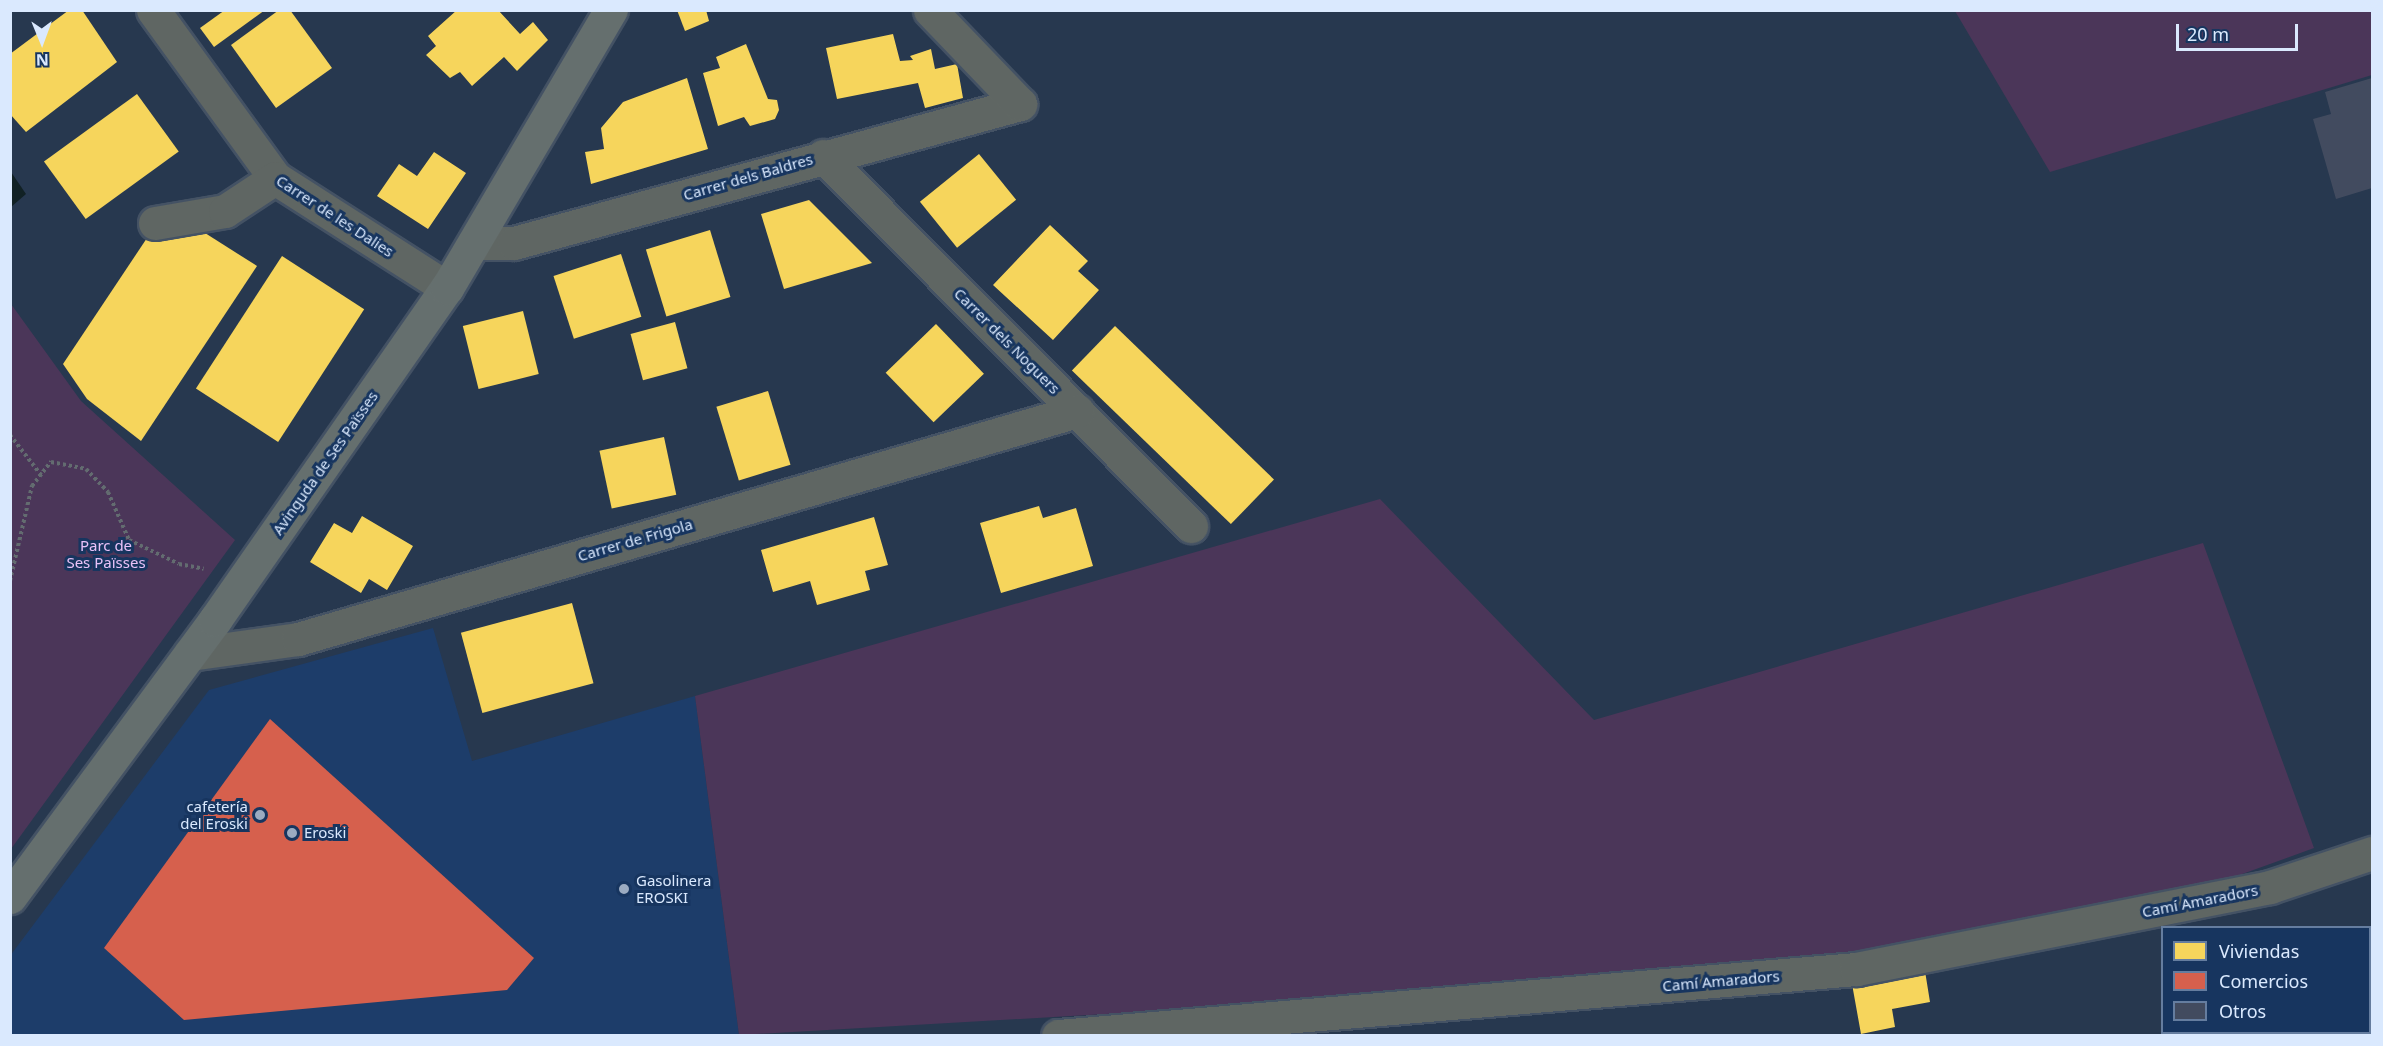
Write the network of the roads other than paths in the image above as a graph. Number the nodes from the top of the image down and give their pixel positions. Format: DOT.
graph roads {
  1 [pos="153,10"];
  2 [pos="611,10"];
  3 [pos="930,10"];
  4 [pos="823,156"];
  5 [pos="275,178"];
  6 [pos="155,223"];
  7 [pos="474,243"];
  8 [pos="447,288"];
  9 [pos="1077,411"];
  10 [pos="1191,526"];
  11 [pos="190,654"];
  12 [pos="2373,853"];
  13 [pos="10,897"];
  14 [pos="1058,1035"];
  1 -- 5 [label="street, Carrer de les Dalies"];
  2 -- 7 [label="main road, Avinguda de Ses Païsses"];
  3 -- 4 [label="street, Carrer dels Baldres"];
  4 -- 7 [label="street, Carrer dels Baldres"];
  4 -- 9 [label="street, Carrer dels Noguers"];
  5 -- 6 [label="street"];
  5 -- 8 [label="street, Carrer de les Dalies"];
  7 -- 8 [label="main road, Avinguda de Ses Païsses"];
  8 -- 11 [label="main road, Avinguda de Ses Païsses"];
  9 -- 10 [label="street, Carrer dels Noguers"];
  9 -- 11 [label="street, Carrer de Frigola"];
  11 -- 13 [label="main road, Avinguda de Ses Païsses"];
  12 -- 14 [label="street, Camí Amaradors"];
}
